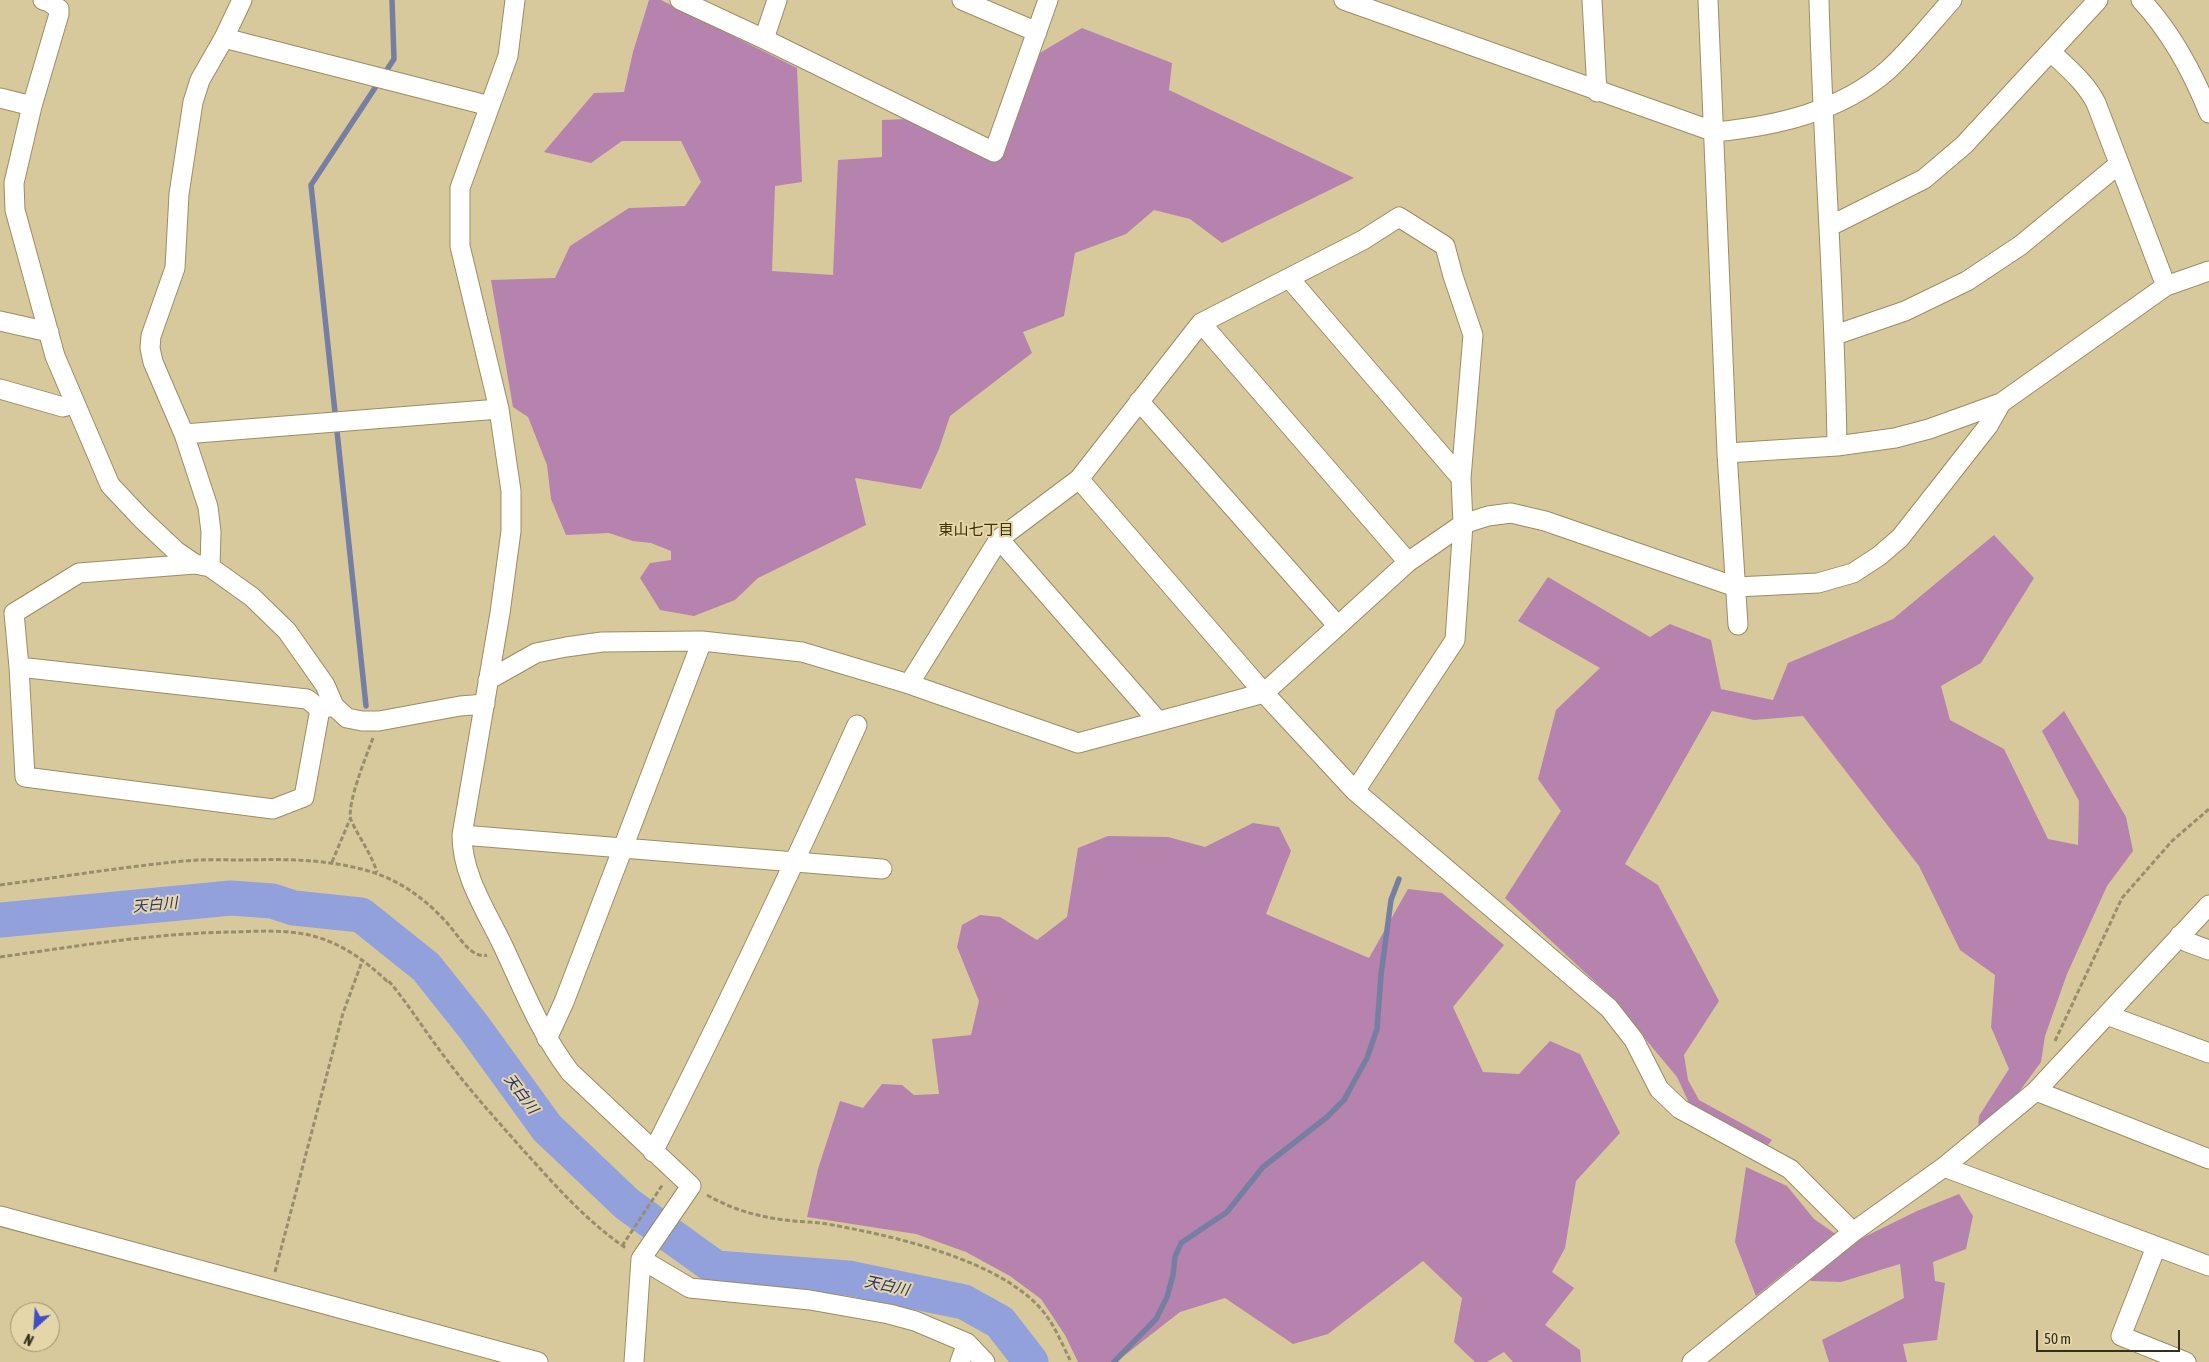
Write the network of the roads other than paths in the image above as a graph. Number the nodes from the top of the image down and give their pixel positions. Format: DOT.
graph roads {
  1 [pos="43,0"];
  2 [pos="242,0"];
  3 [pos="515,0"];
  4 [pos="680,0"];
  5 [pos="777,0"];
  6 [pos="962,0"];
  7 [pos="1048,0"];
  8 [pos="1344,0"];
  9 [pos="1592,0"];
  10 [pos="1708,0"];
  11 [pos="1819,0"];
  12 [pos="1952,0"];
  13 [pos="2098,0"];
  14 [pos="2141,0"];
  15 [pos="1037,32"];
  16 [pos="224,38"];
  17 [pos="764,38"];
  18 [pos="2051,52"];
  19 [pos="1597,92"];
  20 [pos="0,98"];
  21 [pos="32,106"];
  22 [pos="490,106"];
  23 [pos="1822,109"];
  24 [pos="2209,113"];
  25 [pos="1715,132"];
  26 [pos="2119,164"];
  27 [pos="8,208"];
  28 [pos="1830,226"];
  29 [pos="2209,271"];
  30 [pos="1289,278"];
  31 [pos="2166,286"];
  32 [pos="0,321"];
  33 [pos="1200,323"];
  34 [pos="49,332"];
  35 [pos="1835,335"];
  36 [pos="0,389"];
  37 [pos="1139,401"];
  38 [pos="75,403"];
  39 [pos="2001,403"];
  40 [pos="499,409"];
  41 [pos="184,434"];
  42 [pos="1838,446"];
  43 [pos="1727,453"];
  44 [pos="1460,478"];
  45 [pos="1079,479"];
  46 [pos="1463,524"];
  47 [pos="999,539"];
  48 [pos="1408,562"];
  49 [pos="203,565"];
  50 [pos="1736,587"];
  51 [pos="1337,625"];
  52 [pos="1738,625"];
  53 [pos="702,641"];
  54 [pos="19,668"];
  55 [pos="488,680"];
  56 [pos="909,684"];
  57 [pos="1264,693"];
  58 [pos="485,704"];
  59 [pos="327,707"];
  60 [pos="1158,721"];
  61 [pos="856,725"];
  62 [pos="1355,791"];
  63 [pos="462,835"];
  64 [pos="624,847"];
  65 [pos="796,860"];
  66 [pos="882,869"];
  67 [pos="2209,905"];
  68 [pos="2180,935"];
  69 [pos="2209,950"];
  70 [pos="2107,1015"];
  71 [pos="547,1039"];
  72 [pos="2209,1053"];
  73 [pos="2036,1091"];
  74 [pos="654,1152"];
  75 [pos="2209,1159"];
  76 [pos="1944,1168"];
  77 [pos="0,1216"];
  78 [pos="1853,1232"];
  79 [pos="2156,1247"];
  80 [pos="641,1259"];
  81 [pos="2209,1266"];
  82 [pos="967,1343"];
  83 [pos="538,1362"];
  84 [pos="634,1362"];
  85 [pos="960,1362"];
  86 [pos="985,1362"];
  87 [pos="1692,1362"];
  88 [pos="2186,1362"];
  1 -- 21 [label="street"];
  2 -- 16 [label="street"];
  3 -- 22 [label="street"];
  4 -- 17 [label="street"];
  5 -- 17 [label="street"];
  6 -- 15 [label="street"];
  7 -- 15 [label="street"];
  8 -- 19 [label="street"];
  9 -- 19 [label="street"];
  10 -- 25 [label="street"];
  11 -- 23 [label="street"];
  12 -- 23 [label="street"];
  13 -- 18 [label="street"];
  14 -- 24 [label="street"];
  15 -- 17 [label="street"];
  16 -- 22 [label="street"];
  16 -- 41 [label="street"];
  18 -- 26 [label="street"];
  18 -- 28 [label="street"];
  19 -- 25 [label="street"];
  20 -- 21 [label="street"];
  21 -- 27 [label="street"];
  22 -- 40 [label="street"];
  23 -- 25 [label="street"];
  23 -- 28 [label="street"];
  25 -- 43 [label="street"];
  26 -- 31 [label="street"];
  26 -- 35 [label="street"];
  27 -- 34 [label="street"];
  28 -- 35 [label="street"];
  29 -- 31 [label="street"];
  30 -- 33 [label="street"];
  30 -- 44 [label="street"];
  30 -- 44 [label="street"];
  31 -- 39 [label="street"];
  32 -- 34 [label="street"];
  33 -- 37 [label="street"];
  33 -- 48 [label="street"];
  34 -- 38 [label="street"];
  35 -- 42 [label="street"];
  36 -- 38 [label="street"];
  37 -- 45 [label="street"];
  37 -- 51 [label="street"];
  38 -- 49 [label="street"];
  39 -- 42 [label="street"];
  39 -- 50 [label="street"];
  40 -- 41 [label="street"];
  40 -- 55 [label="street"];
  41 -- 49 [label="street"];
  42 -- 43 [label="street"];
  43 -- 50 [label="street"];
  44 -- 46 [label="street"];
  45 -- 47 [label="street"];
  45 -- 57 [label="street"];
  46 -- 48 [label="street"];
  46 -- 50 [label="street"];
  46 -- 62 [label="street"];
  47 -- 56 [label="street"];
  47 -- 60 [label="street"];
  48 -- 51 [label="street"];
  49 -- 54 [label="street"];
  49 -- 59 [label="street"];
  50 -- 52 [label="street"];
  51 -- 57 [label="street"];
  53 -- 55 [label="street"];
  53 -- 56 [label="street"];
  53 -- 64 [label="street"];
  54 -- 59 [label="street"];
  54 -- 59 [label="street"];
  55 -- 58 [label="street"];
  56 -- 60 [label="street"];
  57 -- 60 [label="street"];
  57 -- 62 [label="street"];
  58 -- 59 [label="street"];
  58 -- 63 [label="street"];
  61 -- 65 [label="street"];
  62 -- 78 [label="street"];
  63 -- 64 [label="street"];
  63 -- 71 [label="street"];
  64 -- 65 [label="street"];
  64 -- 71 [label="street"];
  65 -- 66 [label="street"];
  65 -- 74 [label="street"];
  67 -- 68 [label="street"];
  68 -- 69 [label="street"];
  68 -- 70 [label="street"];
  70 -- 72 [label="street"];
  70 -- 73 [label="street"];
  71 -- 74 [label="street"];
  73 -- 75 [label="street"];
  73 -- 76 [label="street"];
  74 -- 80 [label="street"];
  76 -- 78 [label="street"];
  76 -- 79 [label="street"];
  77 -- 83 [label="street"];
  78 -- 87 [label="street"];
  79 -- 81 [label="street"];
  79 -- 88 [label="street"];
  80 -- 82 [label="street"];
  80 -- 84 [label="street"];
  82 -- 85 [label="street"];
  82 -- 86 [label="street"];
}
